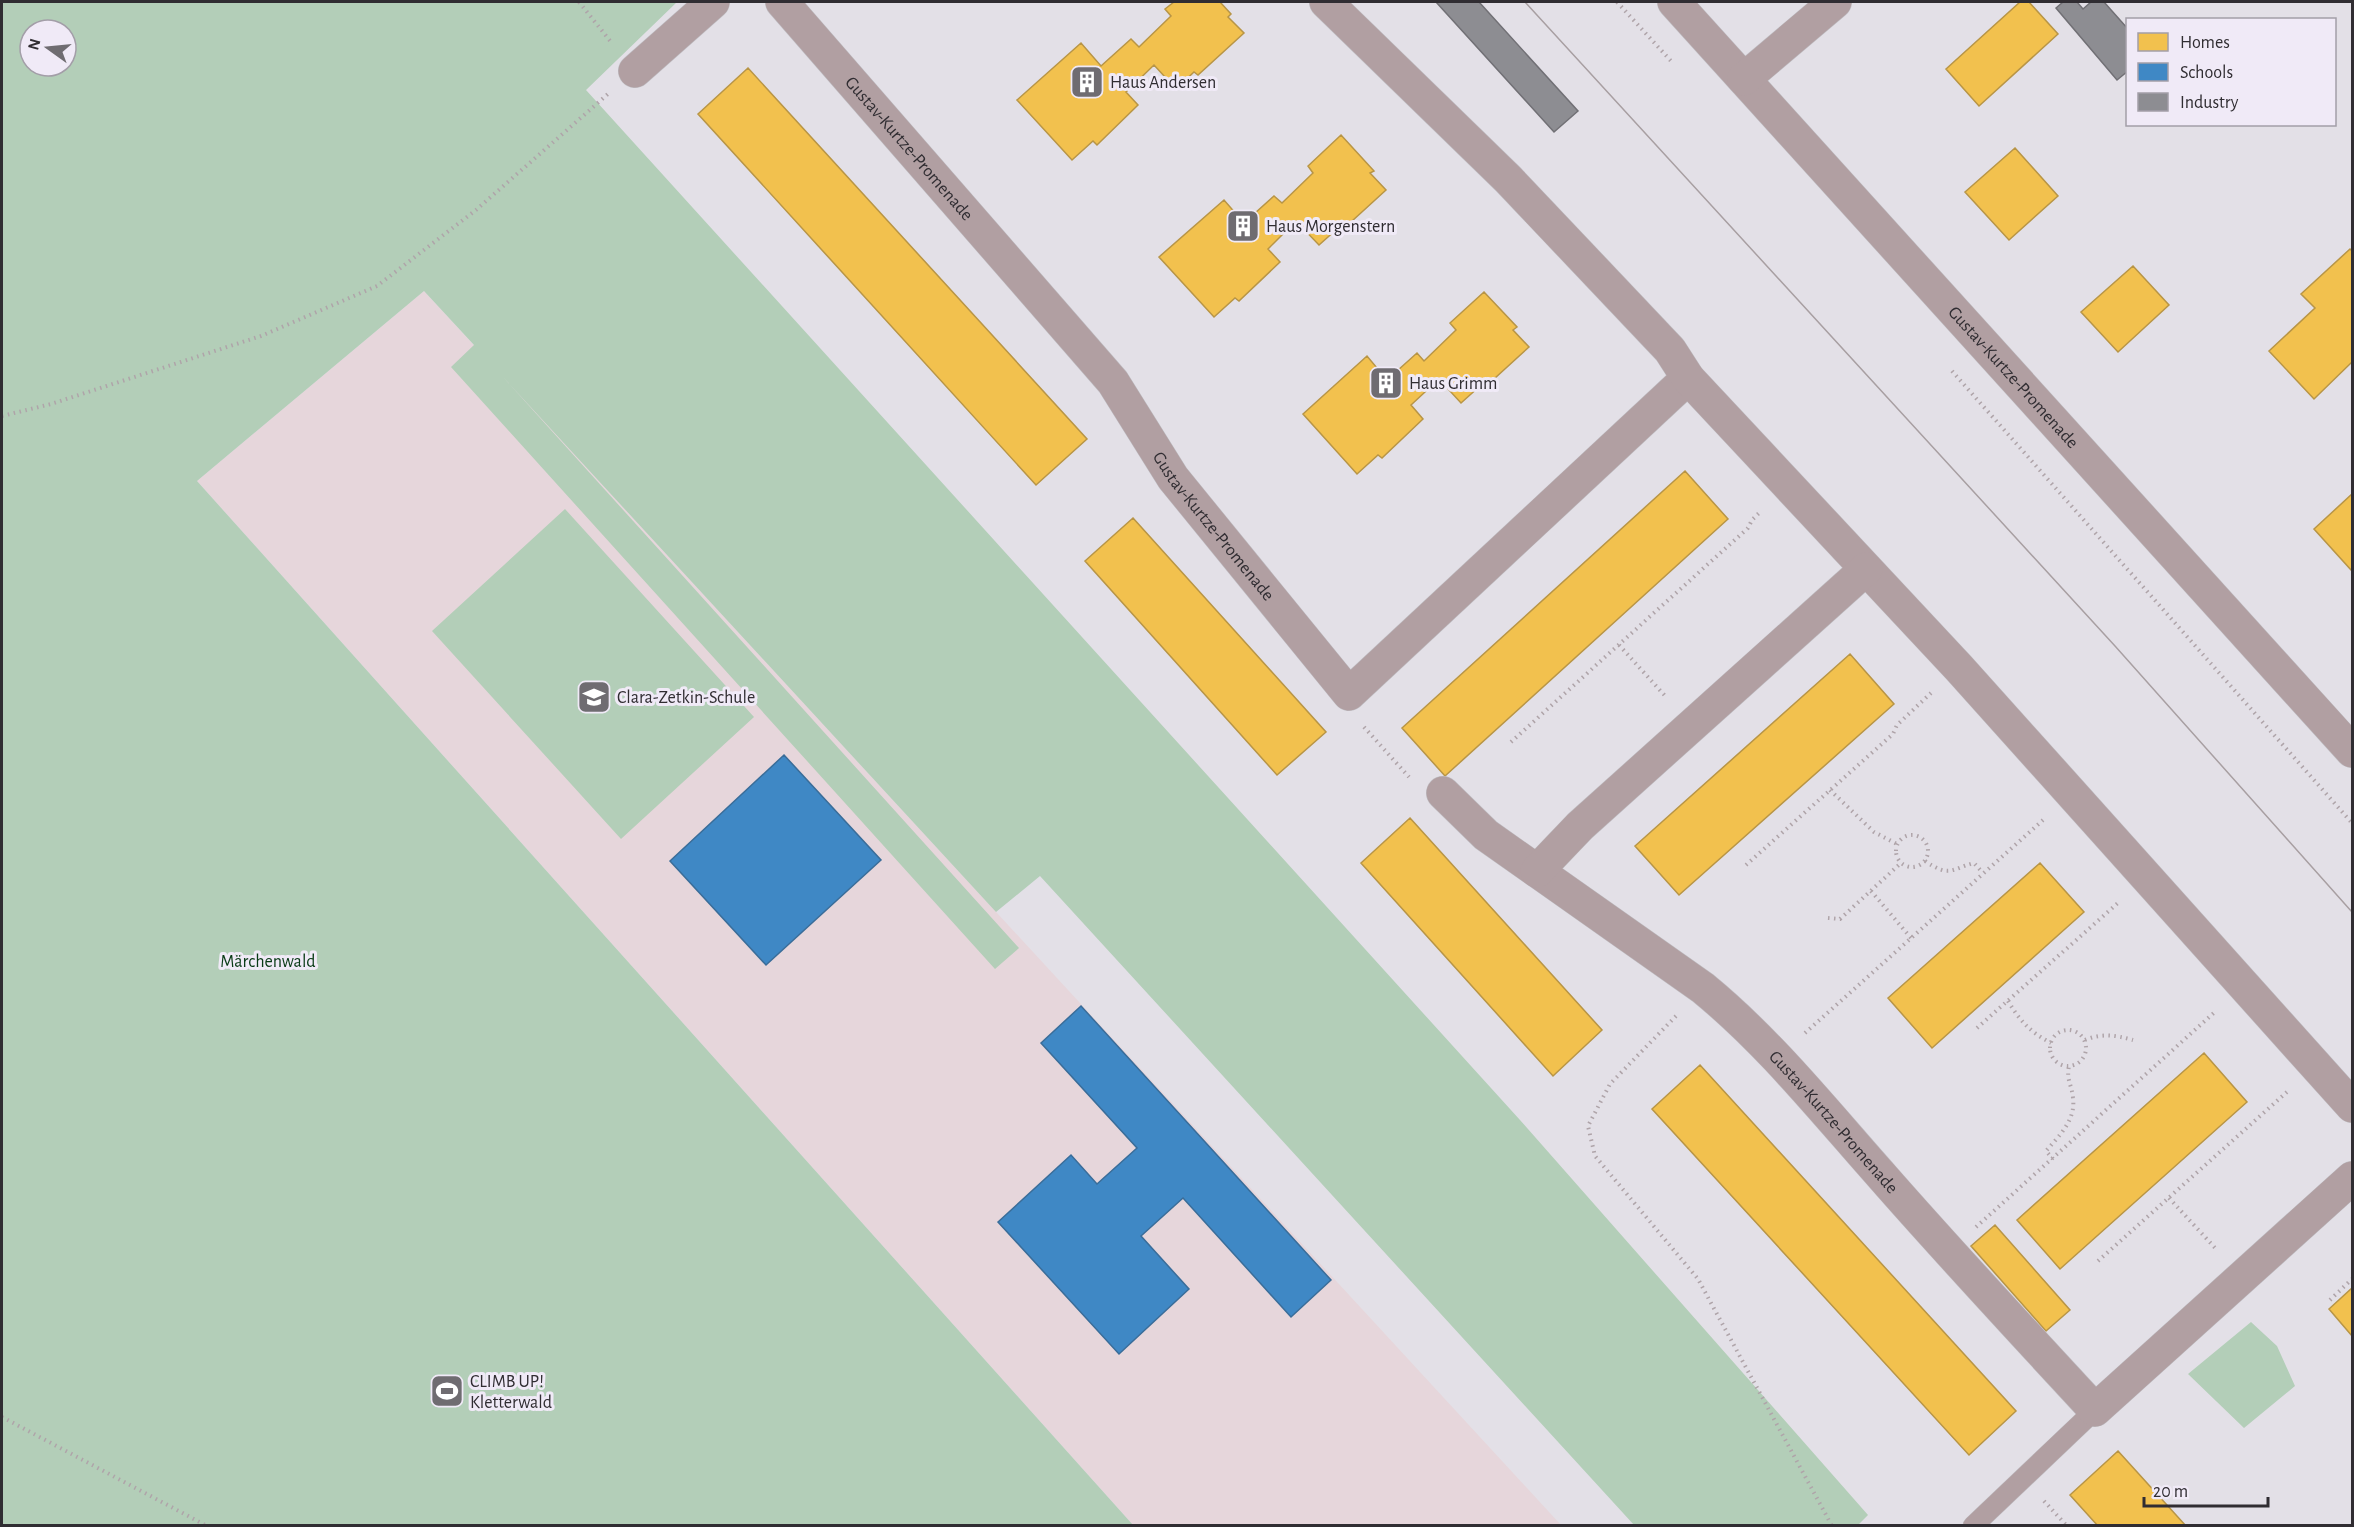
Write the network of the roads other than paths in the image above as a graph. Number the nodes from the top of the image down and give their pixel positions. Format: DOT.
graph roads {
  1 [pos="712,2"];
  2 [pos="782,2"];
  3 [pos="1326,2"];
  4 [pos="1674,2"];
  5 [pos="1835,2"];
  6 [pos="635,71"];
  7 [pos="1744,79"];
  8 [pos="1688,378"];
  9 [pos="1866,569"];
  10 [pos="2352,751"];
  11 [pos="1443,793"];
  12 [pos="1537,871"];
  13 [pos="2352,1106"];
  14 [pos="2352,1178"];
  15 [pos="2095,1410"];
  16 [pos="1973,1526"];
  1 -- 6 [label="street"];
  2 -- 8 [label="street, Gustav-Kurtze-Promenade"];
  3 -- 8 [label="street"];
  4 -- 7 [label="street, Gustav-Kurtze-Promenade"];
  5 -- 7 [label="street"];
  7 -- 10 [label="street, Gustav-Kurtze-Promenade"];
  8 -- 9 [label="street"];
  9 -- 12 [label="street"];
  9 -- 13 [label="street"];
  11 -- 12 [label="street, Gustav-Kurtze-Promenade"];
  12 -- 15 [label="street, Gustav-Kurtze-Promenade"];
  14 -- 15 [label="street"];
  15 -- 16 [label="lane"];
}
